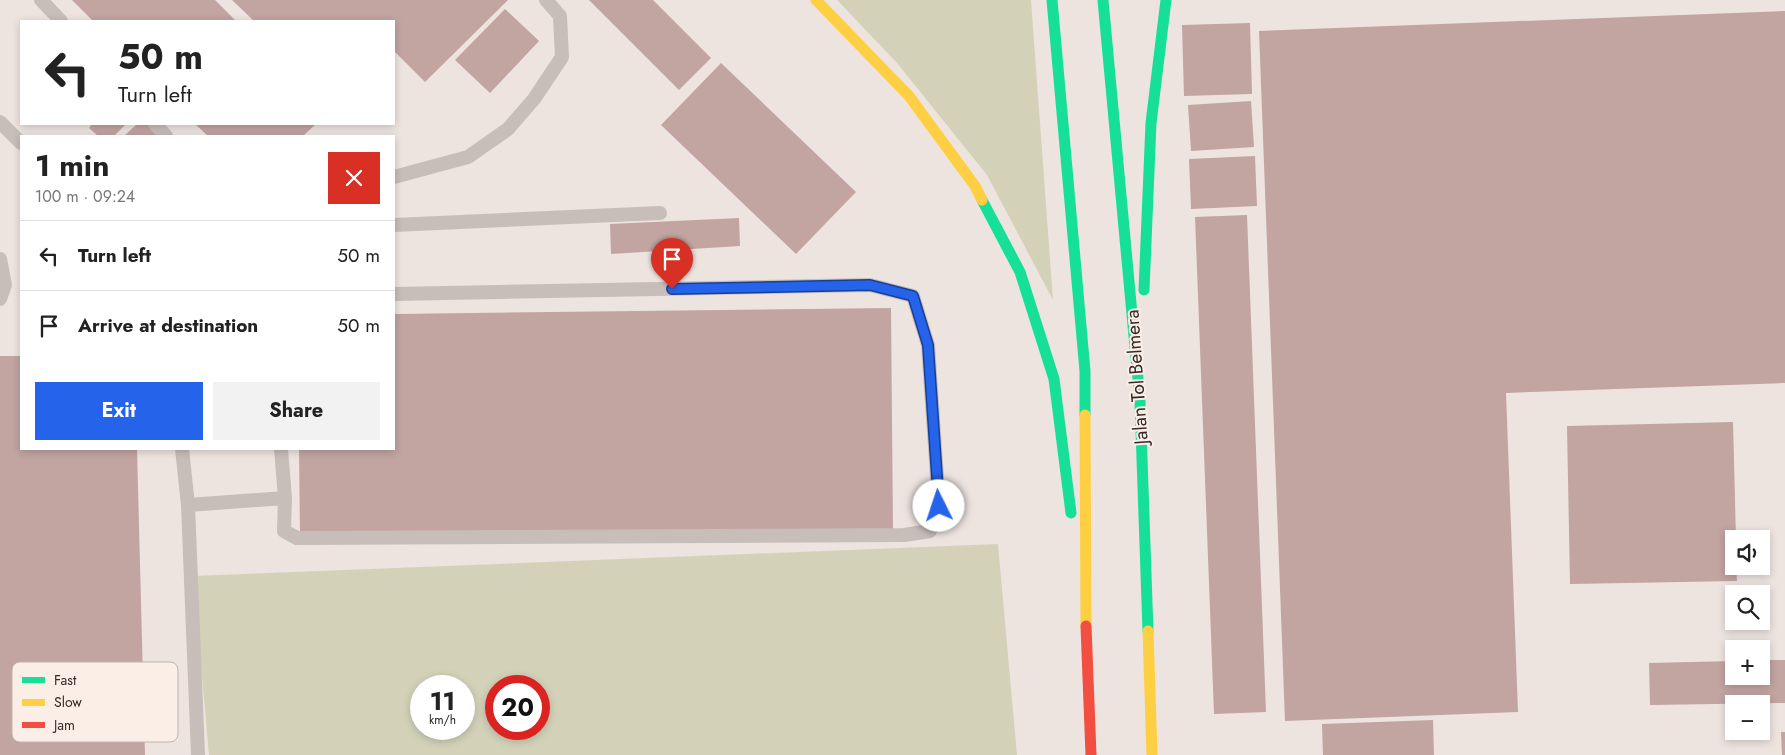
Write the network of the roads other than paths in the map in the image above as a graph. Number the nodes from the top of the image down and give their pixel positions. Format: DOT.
graph roads {
  1 [pos="41,0"];
  2 [pos="546,0"];
  3 [pos="816,0"];
  4 [pos="1052,0"];
  5 [pos="1104,0"];
  6 [pos="1166,0"];
  7 [pos="60,20"];
  8 [pos="0,122"];
  9 [pos="156,125"];
  10 [pos="165,135"];
  11 [pos="20,142"];
  12 [pos="395,177"];
  13 [pos="660,213"];
  14 [pos="395,225"];
  15 [pos="0,259"];
  16 [pos="395,294"];
  17 [pos="0,299"];
  18 [pos="1140,401"];
  19 [pos="182,450"];
  20 [pos="281,450"];
  21 [pos="285,498"];
  22 [pos="188,505"];
  23 [pos="1086,621"];
  24 [pos="198,755"];
  25 [pos="1091,755"];
  26 [pos="1152,755"];
  1 -- 7 [label="lane"];
  2 -- 12 [label="lane"];
  3 -- 23 [label="highway"];
  4 -- 23 [label="highway"];
  5 -- 18 [label="highway, Jalan Tol Belmera"];
  6 -- 18 [label="highway"];
  8 -- 11 [label="lane"];
  9 -- 10 [label="lane"];
  13 -- 14 [label="lane"];
  15 -- 17 [label="lane"];
  16 -- 21 [label="lane"];
  18 -- 26 [label="highway, Jalan Tol Belmera"];
  19 -- 22 [label="lane"];
  20 -- 21 [label="lane"];
  21 -- 22 [label="lane"];
  22 -- 24 [label="lane"];
  23 -- 25 [label="highway"];
}
